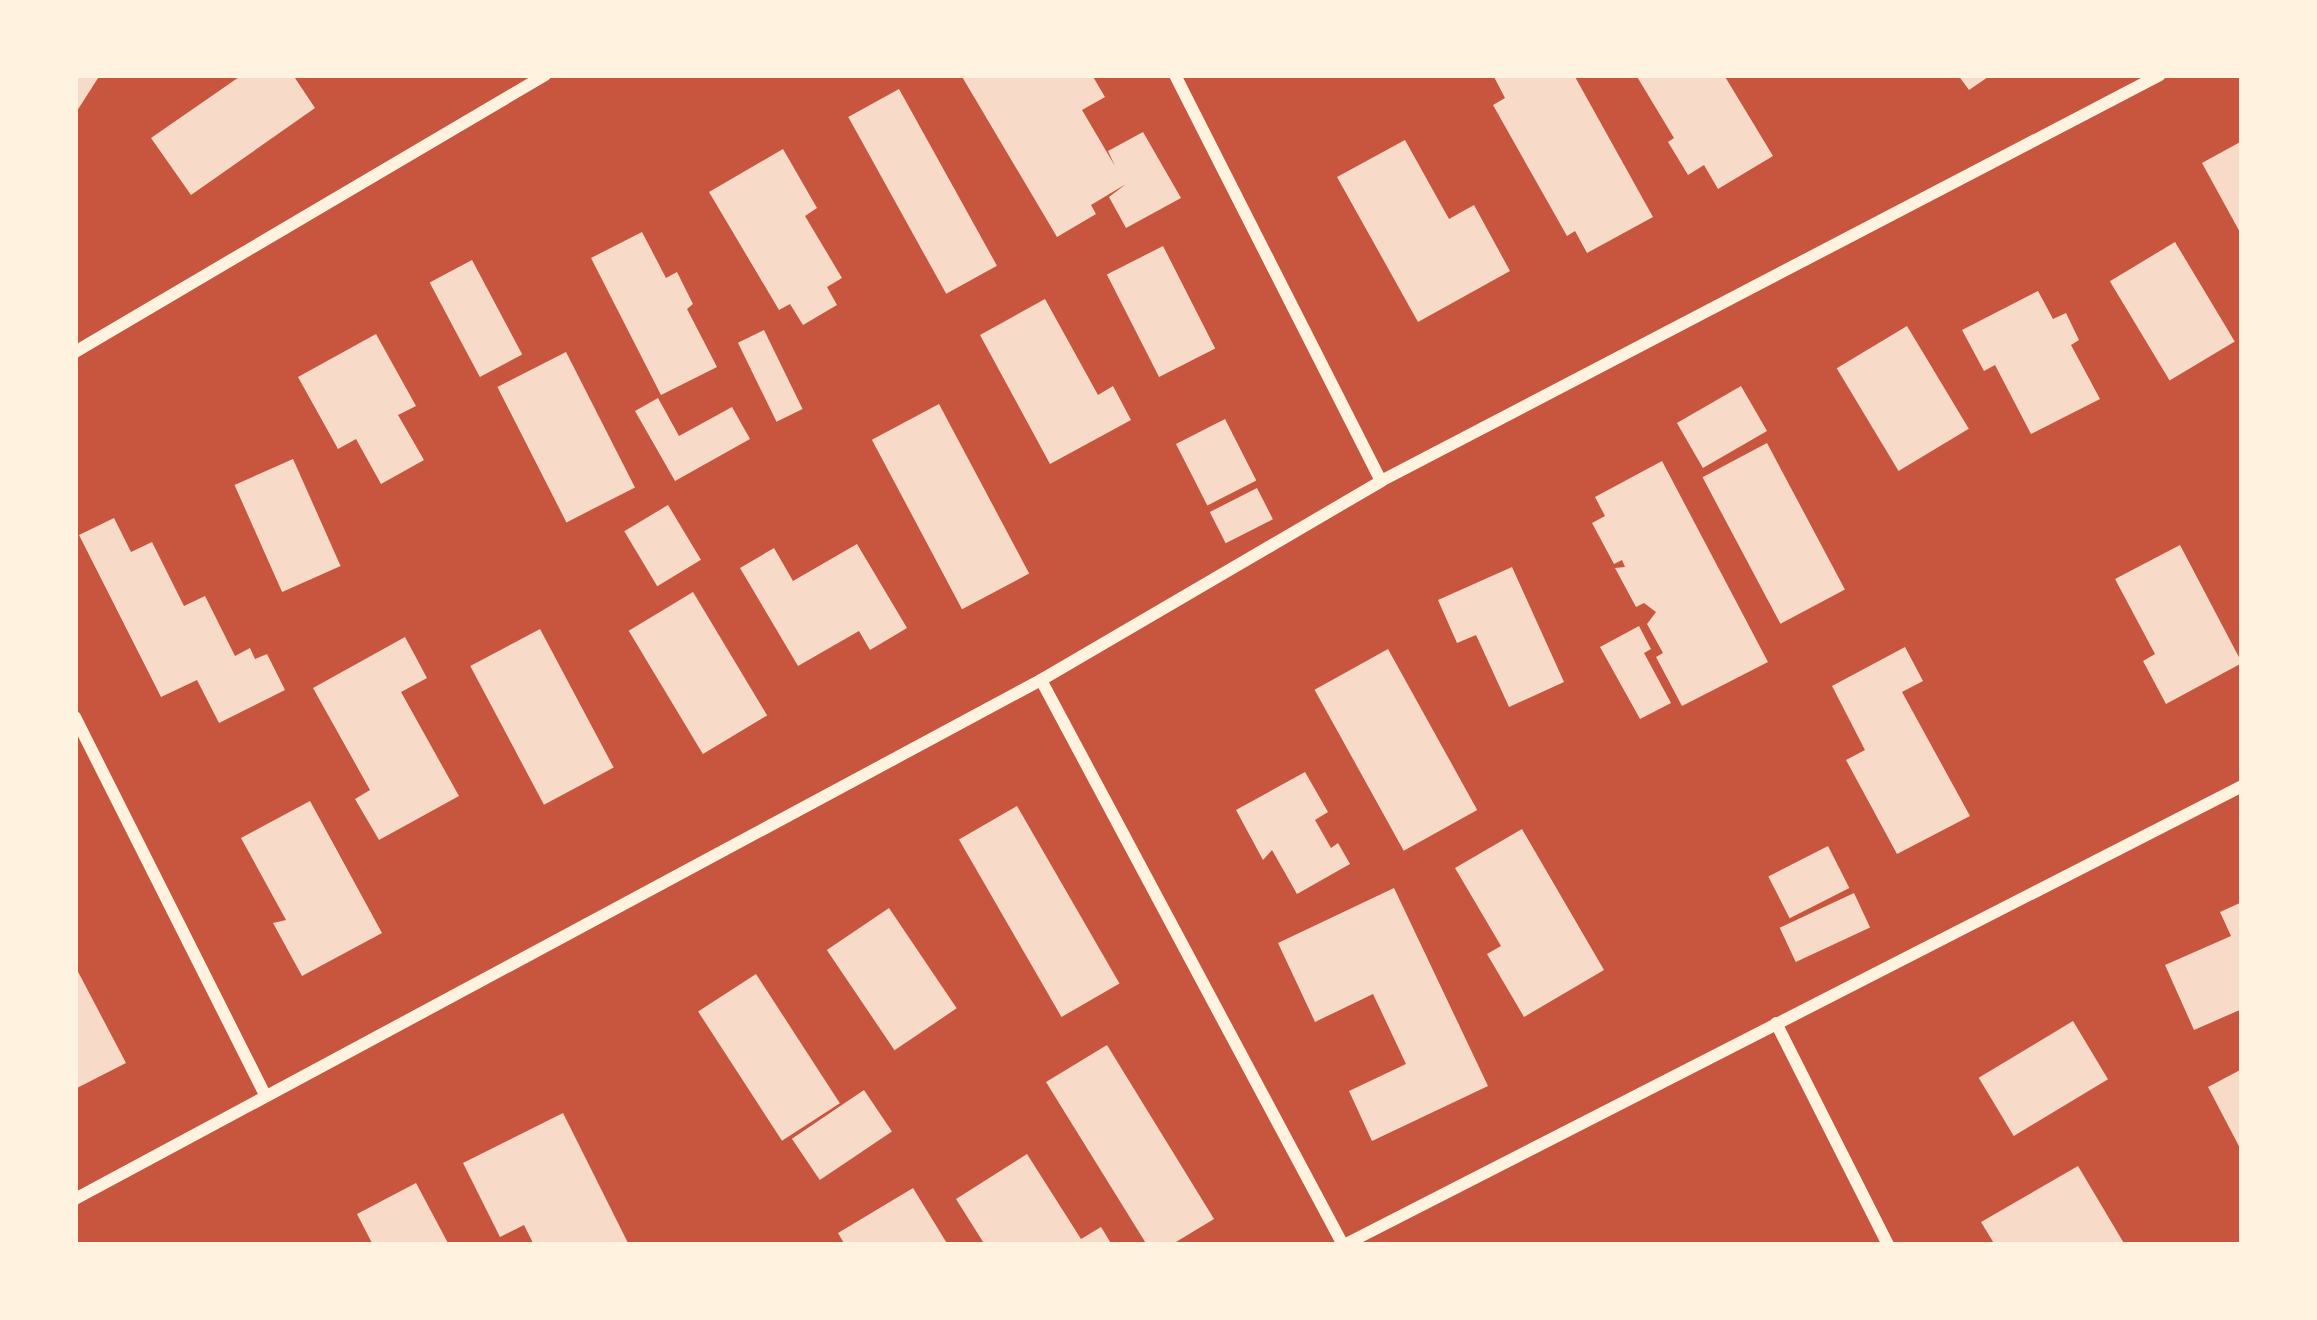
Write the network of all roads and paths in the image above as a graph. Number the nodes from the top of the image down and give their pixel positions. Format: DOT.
graph roads {
  1 [pos="544,75"];
  2 [pos="1175,75"];
  3 [pos="2160,75"];
  4 [pos="75,352"];
  5 [pos="1381,481"];
  6 [pos="1041,680"];
  7 [pos="75,717"];
  8 [pos="2242,786"];
  9 [pos="1776,1023"];
  10 [pos="266,1096"];
  11 [pos="75,1199"];
  12 [pos="1343,1245"];
  13 [pos="1888,1245"];
  1 -- 4 [label="street"];
  2 -- 5 [label="street"];
  3 -- 5 [label="street"];
  5 -- 6 [label="street"];
  6 -- 10 [label="street"];
  6 -- 12 [label="street"];
  7 -- 10 [label="street"];
  8 -- 9 [label="street"];
  9 -- 12 [label="street"];
  9 -- 13 [label="street"];
  10 -- 11 [label="street"];
}
